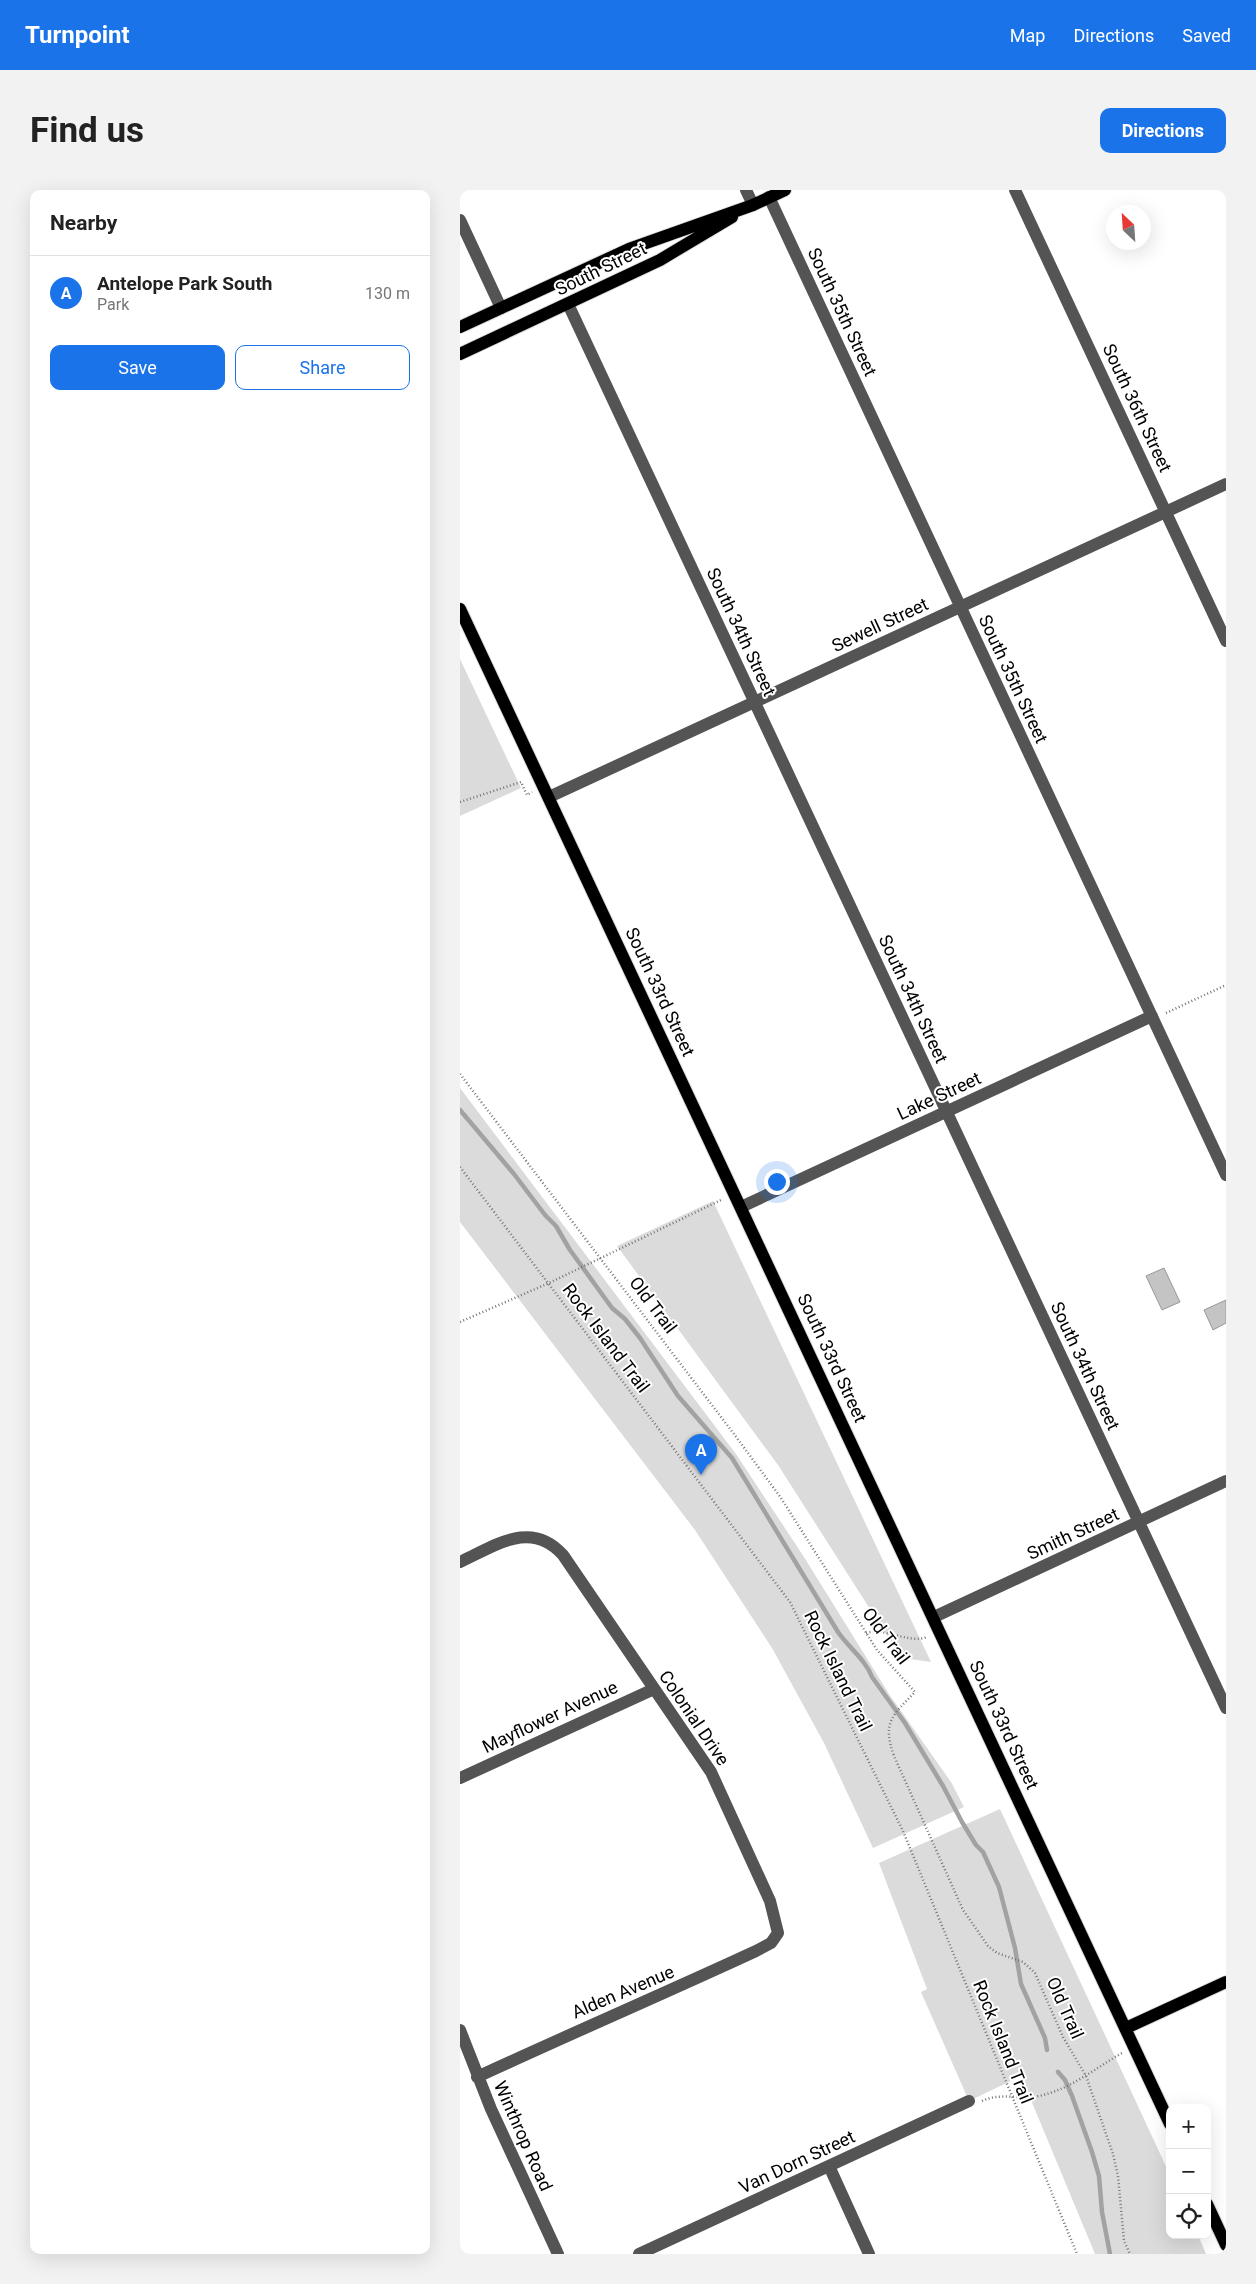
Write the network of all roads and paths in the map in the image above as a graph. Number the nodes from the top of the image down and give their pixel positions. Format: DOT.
graph roads {
  1 [pos="746,190"];
  2 [pos="785,190"];
  3 [pos="1015,190"];
  4 [pos="769,197"];
  5 [pos="753,205"];
  6 [pos="460,220"];
  7 [pos="568,304"];
  8 [pos="501,308"];
  9 [pos="460,327"];
  10 [pos="460,354"];
  11 [pos="1226,484"];
  12 [pos="1166,512"];
  13 [pos="960,607"];
  14 [pos="460,609"];
  15 [pos="1226,641"];
  16 [pos="755,702"];
  17 [pos="546,792"];
  18 [pos="460,802"];
  19 [pos="1226,985"];
  20 [pos="1152,1018"];
  21 [pos="460,1074"];
  22 [pos="947,1111"];
  23 [pos="460,1167"];
  24 [pos="1226,1175"];
  25 [pos="735,1194"];
  26 [pos="742,1206"];
  27 [pos="601,1257"];
  28 [pos="549,1282"];
  29 [pos="460,1322"];
  30 [pos="1226,1481"];
  31 [pos="1139,1522"];
  32 [pos="460,1562"];
  33 [pos="934,1618"];
  34 [pos="941,1632"];
  35 [pos="866,1633"];
  36 [pos="654,1688"];
  37 [pos="1226,1708"];
  38 [pos="460,1778"];
  39 [pos="778,1933"];
  40 [pos="1226,1982"];
  41 [pos="1126,2028"];
  42 [pos="460,2030"];
  43 [pos="1134,2047"];
  44 [pos="1086,2076"];
  45 [pos="477,2077"];
  46 [pos="1012,2098"];
  47 [pos="969,2101"];
  48 [pos="1166,2115"];
  49 [pos="829,2166"];
  50 [pos="1211,2213"];
  51 [pos="1226,2245"];
  52 [pos="558,2254"];
  53 [pos="639,2254"];
  54 [pos="869,2254"];
  55 [pos="1077,2254"];
  56 [pos="1130,2254"];
  1 -- 5 [label="street"];
  2 -- 4 [label="main road, South Street"];
  3 -- 12 [label="street, South 36th Street"];
  4 -- 5 [label="main road, South Street"];
  4 -- 13 [label="street, South 35th Street"];
  5 -- 7 [label="main road, South Street"];
  5 -- 8 [label="main road, South Street"];
  6 -- 8 [label="street"];
  7 -- 10 [label="main road, South Street"];
  7 -- 16 [label="street, South 34th Street"];
  8 -- 9 [label="main road, South Street"];
  11 -- 12 [label="street, Sewell Street"];
  12 -- 13 [label="street, Sewell Street"];
  12 -- 15 [label="street, South 36th Street"];
  13 -- 16 [label="street, Sewell Street"];
  13 -- 20 [label="street, South 35th Street"];
  14 -- 17 [label="main road, South 33rd Street"];
  16 -- 17 [label="street, Sewell Street"];
  16 -- 22 [label="street, South 34th Street"];
  17 -- 18 [label="path"];
  17 -- 25 [label="main road, South 33rd Street"];
  19 -- 20 [label="path"];
  20 -- 22 [label="street, Lake Street"];
  20 -- 24 [label="street, South 35th Street"];
  21 -- 27 [label="path, Old Trail"];
  22 -- 26 [label="street, Lake Street"];
  22 -- 31 [label="street, South 34th Street"];
  23 -- 28 [label="path, Rock Island Trail"];
  25 -- 26 [label="main road, South 33rd Street"];
  25 -- 27 [label="path"];
  26 -- 33 [label="main road, South 33rd Street"];
  27 -- 28 [label="path"];
  27 -- 35 [label="path, Old Trail"];
  28 -- 29 [label="path"];
  28 -- 46 [label="path, Rock Island Trail"];
  30 -- 31 [label="street, Smith Street"];
  31 -- 33 [label="street, Smith Street"];
  31 -- 37 [label="street, South 34th Street"];
  32 -- 36 [label="street, Colonial Drive"];
  33 -- 34 [label="main road, South 33rd Street"];
  34 -- 35 [label="path"];
  34 -- 41 [label="main road, South 33rd Street"];
  35 -- 44 [label="path, Old Trail"];
  36 -- 38 [label="street, Mayflower Avenue"];
  36 -- 39 [label="street, Colonial Drive"];
  39 -- 45 [label="street, Alden Avenue"];
  40 -- 41 [label="main road"];
  41 -- 43 [label="main road, South 33rd Street"];
  42 -- 45 [label="street, Winthrop Road"];
  43 -- 44 [label="path"];
  43 -- 48 [label="main road, South 33rd Street"];
  44 -- 46 [label="path"];
  44 -- 56 [label="path, Old Trail"];
  45 -- 52 [label="street, Winthrop Road"];
  46 -- 47 [label="path"];
  46 -- 55 [label="path, Rock Island Trail"];
  47 -- 49 [label="street, Van Dorn Street"];
  49 -- 53 [label="street, Van Dorn Street"];
  49 -- 54 [label="street"];
  50 -- 51 [label="main road"];
}
